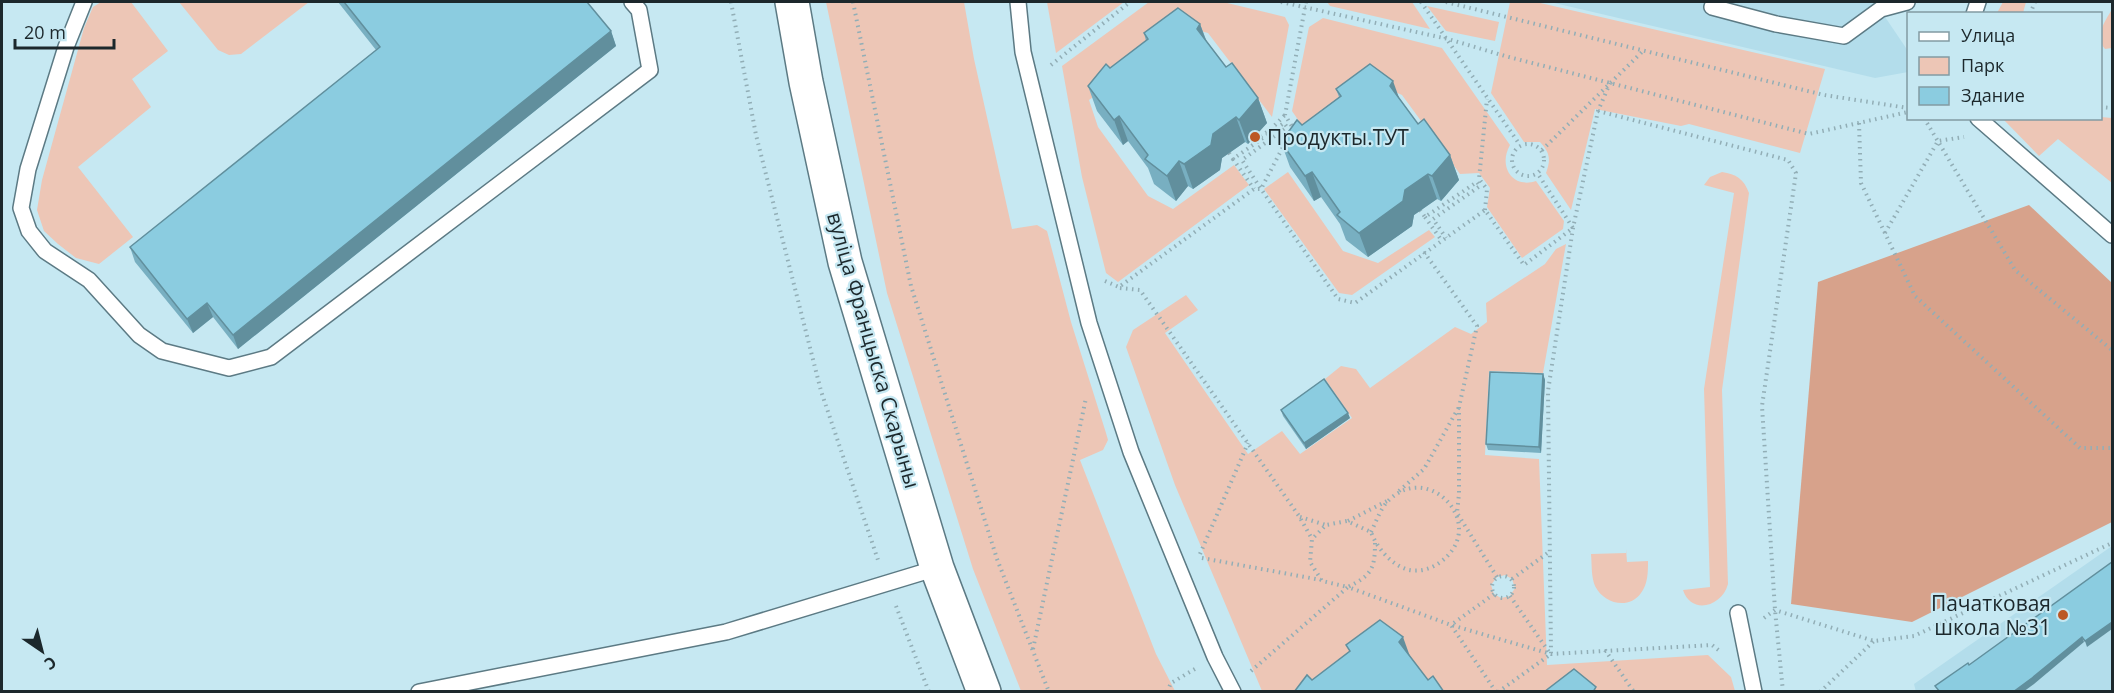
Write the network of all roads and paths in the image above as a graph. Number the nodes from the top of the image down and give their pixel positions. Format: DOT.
graph roads {
  1 [pos="84,2"];
  2 [pos="632,2"];
  3 [pos="726,2"];
  4 [pos="792,2"];
  5 [pos="853,2"];
  6 [pos="1018,2"];
  7 [pos="1130,2"];
  8 [pos="1281,2"];
  9 [pos="1305,2"];
  10 [pos="1421,2"];
  11 [pos="1446,2"];
  12 [pos="1714,2"];
  13 [pos="1907,2"];
  14 [pos="731,4"];
  15 [pos="1304,7"];
  16 [pos="1448,39"];
  17 [pos="1644,50"];
  18 [pos="1049,55"];
  19 [pos="1050,65"];
  20 [pos="1053,76"];
  21 [pos="1610,83"];
  22 [pos="1487,99"];
  23 [pos="1907,110"];
  24 [pos="1907,110"];
  25 [pos="1598,111"];
  26 [pos="1285,115"];
  27 [pos="1925,120"];
  28 [pos="1980,120"];
  29 [pos="1859,123"];
  30 [pos="1994,132"];
  31 [pos="1256,140"];
  32 [pos="1938,141"];
  33 [pos="1520,145"];
  34 [pos="1542,150"];
  35 [pos="1229,153"];
  36 [pos="1233,159"];
  37 [pos="1538,174"];
  38 [pos="1254,189"];
  39 [pos="1261,189"];
  40 [pos="1420,210"];
  41 [pos="1485,210"];
  42 [pos="1425,218"];
  43 [pos="1573,228"];
  44 [pos="1885,233"];
  45 [pos="2112,235"];
  46 [pos="1444,239"];
  47 [pos="1424,252"];
  48 [pos="1119,287"];
  49 [pos="1101,289"];
  50 [pos="2112,350"];
  51 [pos="1087,393"];
  52 [pos="1459,407"];
  53 [pos="1248,443"];
  54 [pos="2112,448"];
  55 [pos="1389,500"];
  56 [pos="1457,513"];
  57 [pos="1299,516"];
  58 [pos="1347,521"];
  59 [pos="1326,525"];
  60 [pos="1371,532"];
  61 [pos="1312,539"];
  62 [pos="1375,543"];
  63 [pos="2112,543"];
  64 [pos="1194,548"];
  65 [pos="1549,552"];
  66 [pos="1198,558"];
  67 [pos="1202,567"];
  68 [pos="937,568"];
  69 [pos="1497,577"];
  70 [pos="1512,579"];
  71 [pos="1322,581"];
  72 [pos="886,583"];
  73 [pos="1348,587"];
  74 [pos="1494,594"];
  75 [pos="1510,596"];
  76 [pos="1775,610"];
  77 [pos="1738,613"];
  78 [pos="1451,625"];
  79 [pos="1741,635"];
  80 [pos="1874,642"];
  81 [pos="1712,645"];
  82 [pos="1032,650"];
  83 [pos="1605,650"];
  84 [pos="1551,654"];
  85 [pos="1726,657"];
  86 [pos="1246,675"];
  87 [pos="1171,683"];
  88 [pos="419,692"];
  89 [pos="929,692"];
  90 [pos="984,692"];
  91 [pos="1049,692"];
  92 [pos="1167,692"];
  93 [pos="1233,692"];
  94 [pos="1497,692"];
  95 [pos="1634,692"];
  96 [pos="1754,692"];
  97 [pos="1783,692"];
  98 [pos="1820,692"];
  1 -- 2 [label="lane"];
  3 -- 14 [label="path"];
  4 -- 68 [label="main road, вуліца Францыска Скарыны"];
  5 -- 82 [label="path"];
  6 -- 93 [label="lane"];
  7 -- 19 [label="path"];
  8 -- 15 [label="path"];
  9 -- 15 [label="path"];
  10 -- 16 [label="path"];
  11 -- 17 [label="path"];
  12 -- 13 [label="lane"];
  14 -- 72 [label="path"];
  15 -- 16 [label="path"];
  15 -- 26 [label="path"];
  16 -- 21 [label="path"];
  16 -- 22 [label="path"];
  17 -- 21 [label="path"];
  17 -- 23 [label="path"];
  18 -- 19 [label="path"];
  19 -- 20 [label="path"];
  21 -- 25 [label="path"];
  21 -- 29 [label="path"];
  21 -- 34 [label="path"];
  22 -- 33 [label="path"];
  22 -- 41 [label="path"];
  24 -- 29 [label="path"];
  25 -- 43 [label="path"];
  25 -- 76 [label="path"];
  26 -- 31 [label="path"];
  26 -- 39 [label="path"];
  27 -- 32 [label="path"];
  28 -- 30 [label="lane"];
  29 -- 44 [label="path"];
  30 -- 32 [label="path"];
  30 -- 45 [label="lane"];
  31 -- 36 [label="path"];
  31 -- 39 [label="path"];
  32 -- 44 [label="path"];
  32 -- 50 [label="path"];
  33 -- 34 [label="path"];
  33 -- 37 [label="path"];
  34 -- 37 [label="path"];
  35 -- 36 [label="path"];
  36 -- 38 [label="path"];
  37 -- 43 [label="path"];
  38 -- 39 [label="path"];
  38 -- 48 [label="path"];
  39 -- 47 [label="path"];
  40 -- 42 [label="path"];
  41 -- 43 [label="path"];
  41 -- 46 [label="path"];
  42 -- 46 [label="path"];
  42 -- 46 [label="path"];
  43 -- 65 [label="path"];
  44 -- 54 [label="path"];
  46 -- 47 [label="path"];
  47 -- 52 [label="path"];
  48 -- 49 [label="path"];
  48 -- 53 [label="path"];
  51 -- 82 [label="path"];
  52 -- 55 [label="path"];
  52 -- 56 [label="path"];
  53 -- 57 [label="path"];
  53 -- 66 [label="path"];
  55 -- 56 [label="path"];
  55 -- 58 [label="path"];
  55 -- 60 [label="path"];
  56 -- 62 [label="path"];
  56 -- 69 [label="path"];
  57 -- 59 [label="path"];
  57 -- 61 [label="path"];
  58 -- 59 [label="path"];
  58 -- 60 [label="path"];
  59 -- 61 [label="path"];
  60 -- 62 [label="path"];
  61 -- 71 [label="path"];
  62 -- 73 [label="path"];
  63 -- 80 [label="path"];
  64 -- 66 [label="path"];
  65 -- 70 [label="path"];
  65 -- 84 [label="path"];
  66 -- 67 [label="path"];
  66 -- 71 [label="path"];
  68 -- 72 [label="lane"];
  68 -- 90 [label="main road, вуліца Францыска Скарыны"];
  69 -- 70 [label="path"];
  69 -- 74 [label="path"];
  70 -- 75 [label="path"];
  71 -- 73 [label="path"];
  72 -- 88 [label="lane"];
  72 -- 89 [label="path"];
  73 -- 78 [label="path"];
  73 -- 86 [label="path"];
  74 -- 75 [label="path"];
  74 -- 78 [label="path"];
  75 -- 84 [label="path"];
  76 -- 79 [label="path"];
  76 -- 80 [label="path"];
  76 -- 97 [label="path"];
  77 -- 79 [label="lane"];
  78 -- 84 [label="path"];
  78 -- 94 [label="path"];
  79 -- 81 [label="path"];
  79 -- 96 [label="lane"];
  80 -- 98 [label="path"];
  81 -- 83 [label="path"];
  81 -- 85 [label="path"];
  82 -- 91 [label="path"];
  83 -- 84 [label="path"];
  83 -- 95 [label="path"];
  84 -- 94 [label="path"];
  87 -- 92 [label="path"];
}
